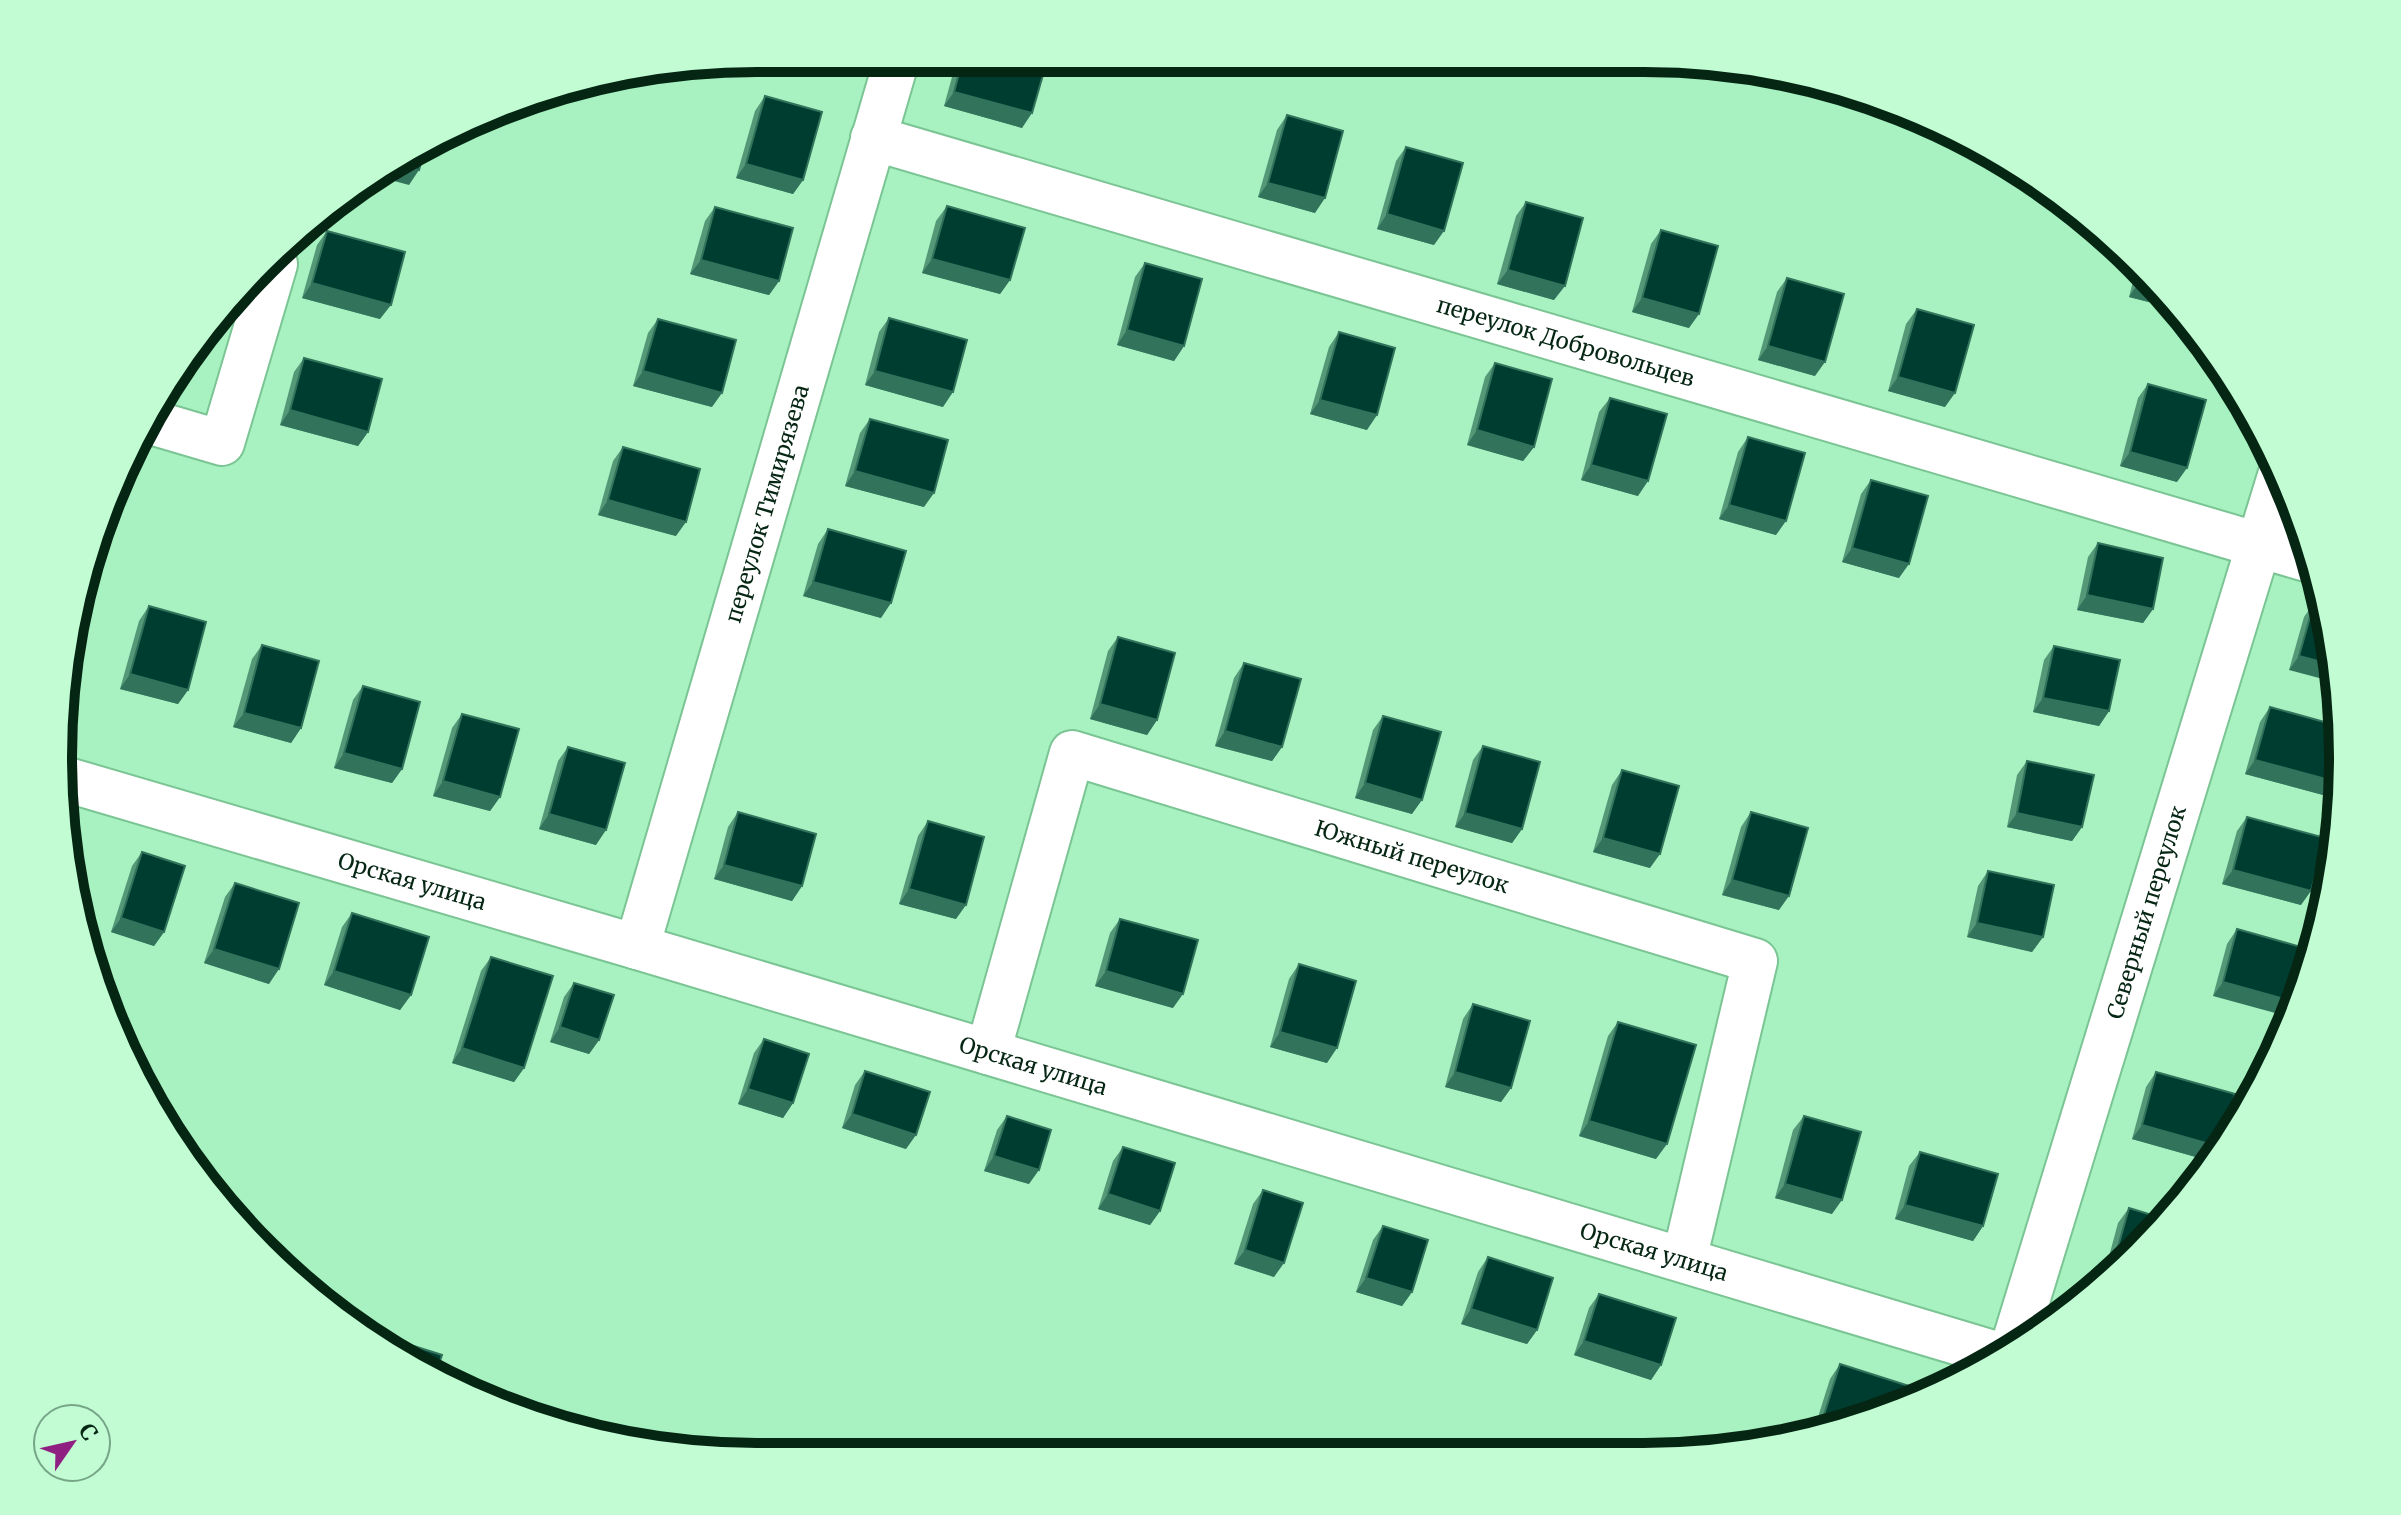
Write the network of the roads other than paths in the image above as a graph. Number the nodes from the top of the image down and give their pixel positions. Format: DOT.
graph roads {
  1 [pos="893,72"];
  2 [pos="873,138"];
  3 [pos="272,274"];
  4 [pos="159,424"];
  5 [pos="2275,491"];
  6 [pos="2259,546"];
  7 [pos="2299,557"];
  8 [pos="73,781"];
  9 [pos="637,947"];
  10 [pos="988,1052"];
  11 [pos="1684,1260"];
  12 [pos="2018,1331"];
  13 [pos="1986,1351"];
  1 -- 2 [label="street, переулок Тимирязева"];
  2 -- 6 [label="street, переулок Добровольцев"];
  2 -- 9 [label="street, переулок Тимирязева"];
  3 -- 4 [label="street"];
  5 -- 6 [label="street, Северный переулок"];
  6 -- 7 [label="street, переулок Добровольцев"];
  6 -- 12 [label="street, Северный переулок"];
  8 -- 9 [label="street, Орская улица"];
  9 -- 10 [label="street, Орская улица"];
  10 -- 11 [label="street, Орская улица"];
  10 -- 11 [label="street, Южный переулок"];
  11 -- 13 [label="street, Орская улица"];
}
